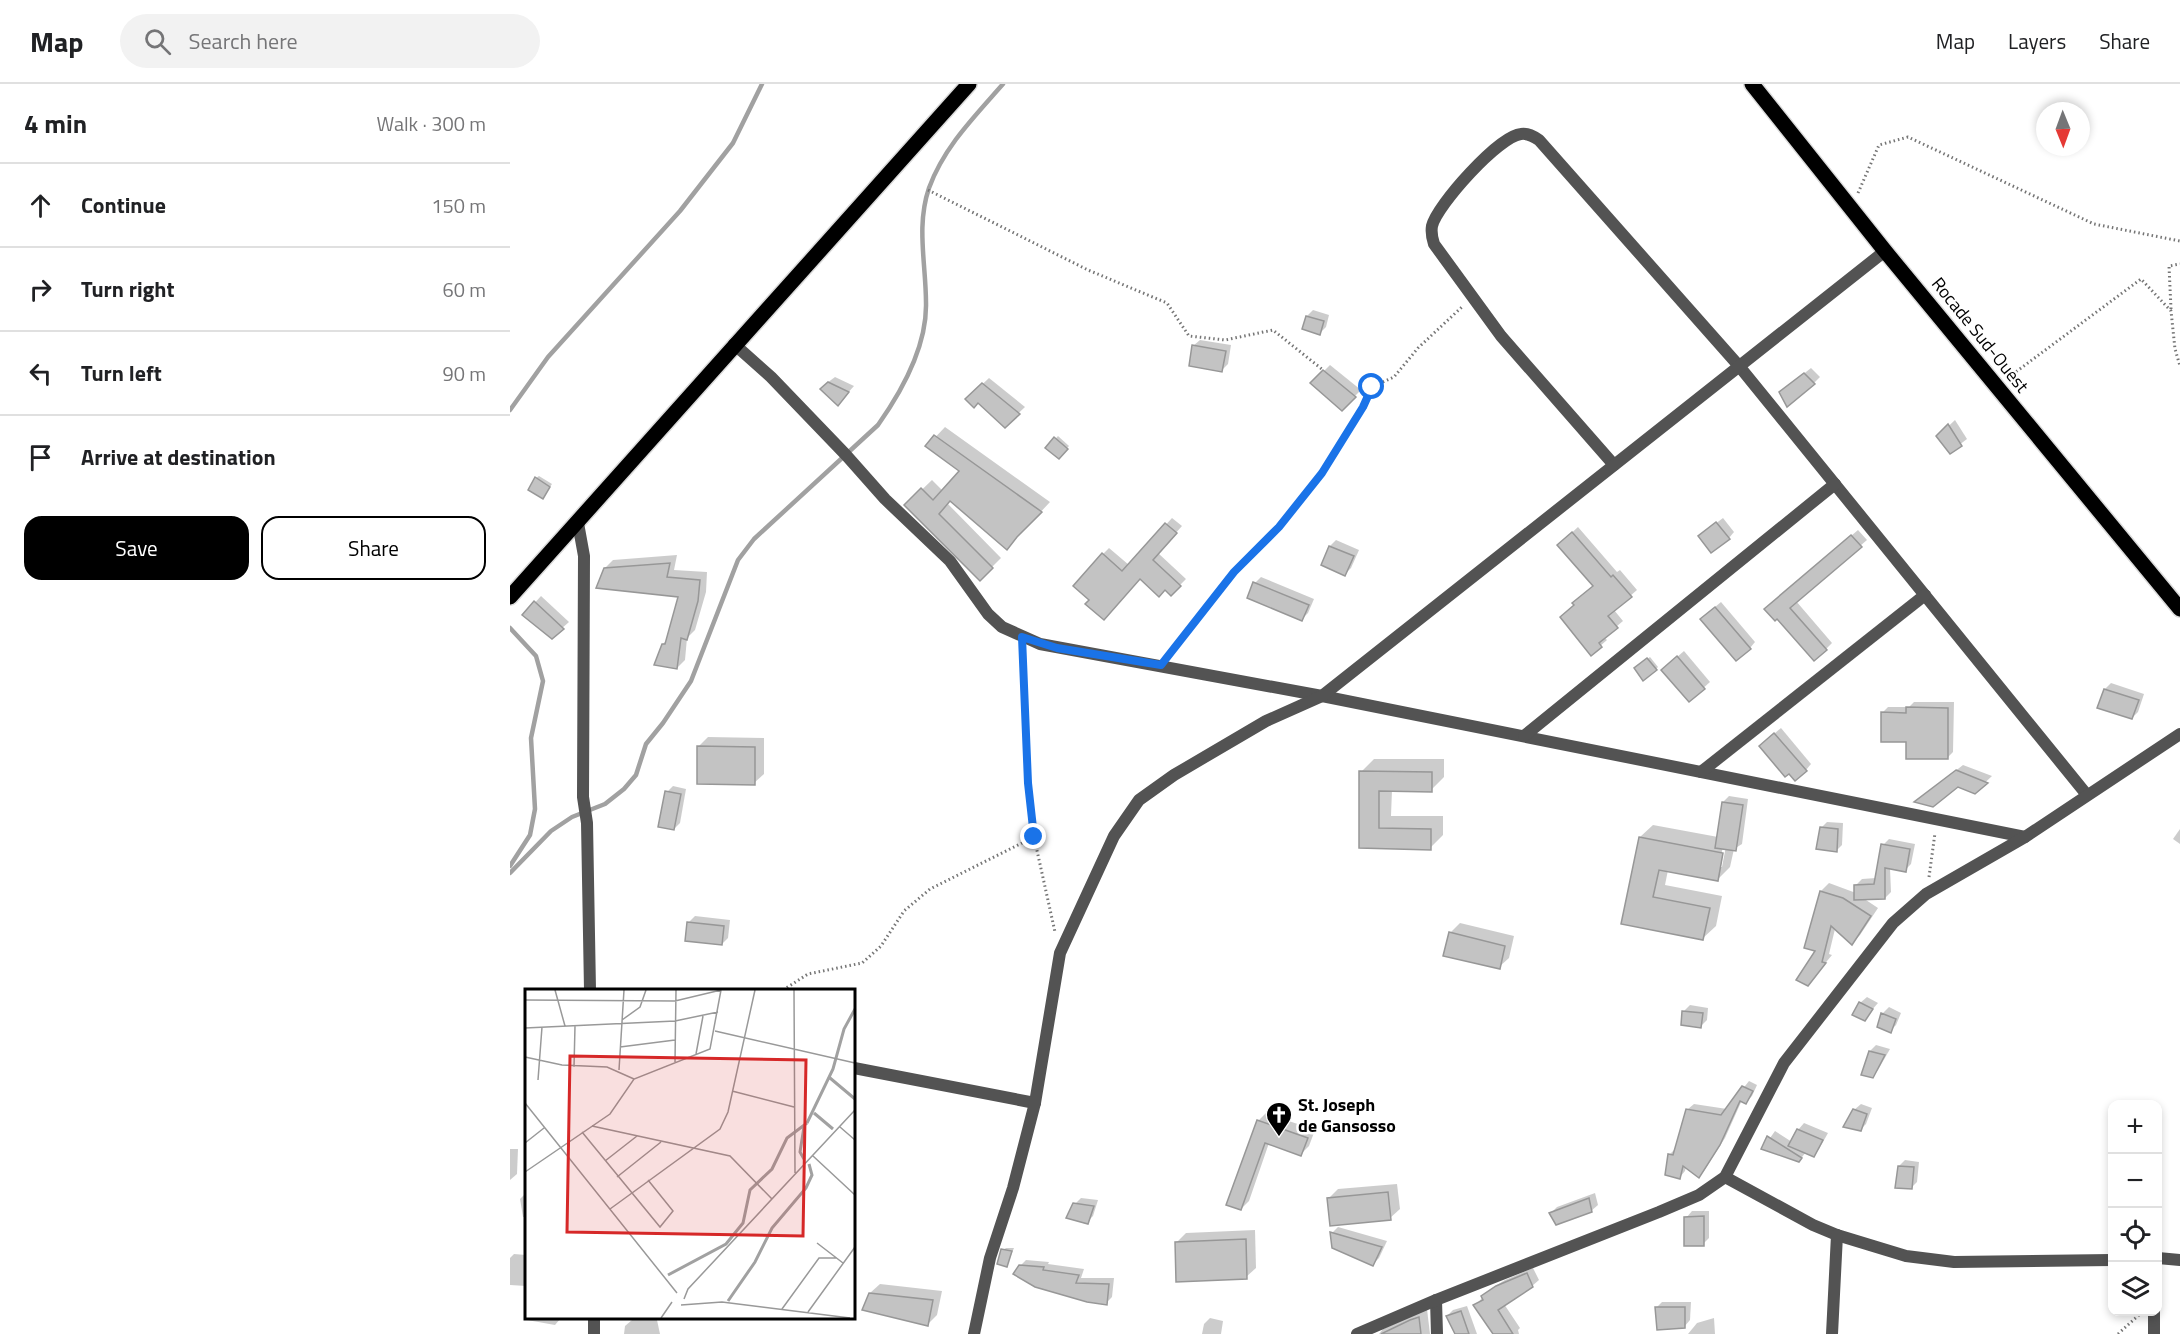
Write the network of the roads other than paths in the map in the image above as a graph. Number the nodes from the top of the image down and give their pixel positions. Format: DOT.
graph roads {
  1 [pos="969,84"];
  2 [pos="1752,84"];
  3 [pos="1885,251"];
  4 [pos="734,344"];
  5 [pos="1740,366"];
  6 [pos="1614,465"];
  7 [pos="1835,484"];
  8 [pos="578,523"];
  9 [pos="1925,595"];
  10 [pos="510,597"];
  11 [pos="2180,609"];
  12 [pos="1322,696"];
  13 [pos="2180,734"];
  14 [pos="1524,736"];
  15 [pos="1701,772"];
  16 [pos="2087,795"];
  17 [pos="2025,837"];
  18 [pos="590,989"];
  19 [pos="855,1068"];
  20 [pos="1035,1103"];
  21 [pos="1725,1178"];
  22 [pos="1837,1235"];
  23 [pos="2162,1258"];
  24 [pos="2108,1260"];
  25 [pos="2180,1260"];
  26 [pos="1436,1300"];
  27 [pos="2154,1316"];
  28 [pos="974,1334"];
  29 [pos="1357,1334"];
  30 [pos="1437,1334"];
  31 [pos="1832,1334"];
  32 [pos="2154,1334"];
  1 -- 4 [label="main road"];
  2 -- 3 [label="main road, Rocade Sud-Ouest"];
  3 -- 5 [label="street"];
  3 -- 11 [label="main road, Rocade Sud-Ouest"];
  4 -- 8 [label="main road"];
  4 -- 12 [label="street"];
  5 -- 6 [label="street"];
  5 -- 6 [label="street"];
  5 -- 7 [label="street"];
  6 -- 12 [label="street"];
  7 -- 9 [label="street"];
  7 -- 14 [label="street"];
  8 -- 10 [label="main road"];
  8 -- 18 [label="street"];
  9 -- 15 [label="street"];
  9 -- 16 [label="street"];
  12 -- 14 [label="street"];
  12 -- 20 [label="street"];
  13 -- 16 [label="street"];
  14 -- 15 [label="street"];
  15 -- 17 [label="street"];
  16 -- 17 [label="street"];
  17 -- 21 [label="street"];
  19 -- 20 [label="street"];
  20 -- 28 [label="street"];
  21 -- 22 [label="street"];
  21 -- 26 [label="street"];
  22 -- 24 [label="street"];
  22 -- 31 [label="street"];
  23 -- 25 [label="street"];
  26 -- 29 [label="street"];
  26 -- 30 [label="street"];
  27 -- 32 [label="street"];
}
